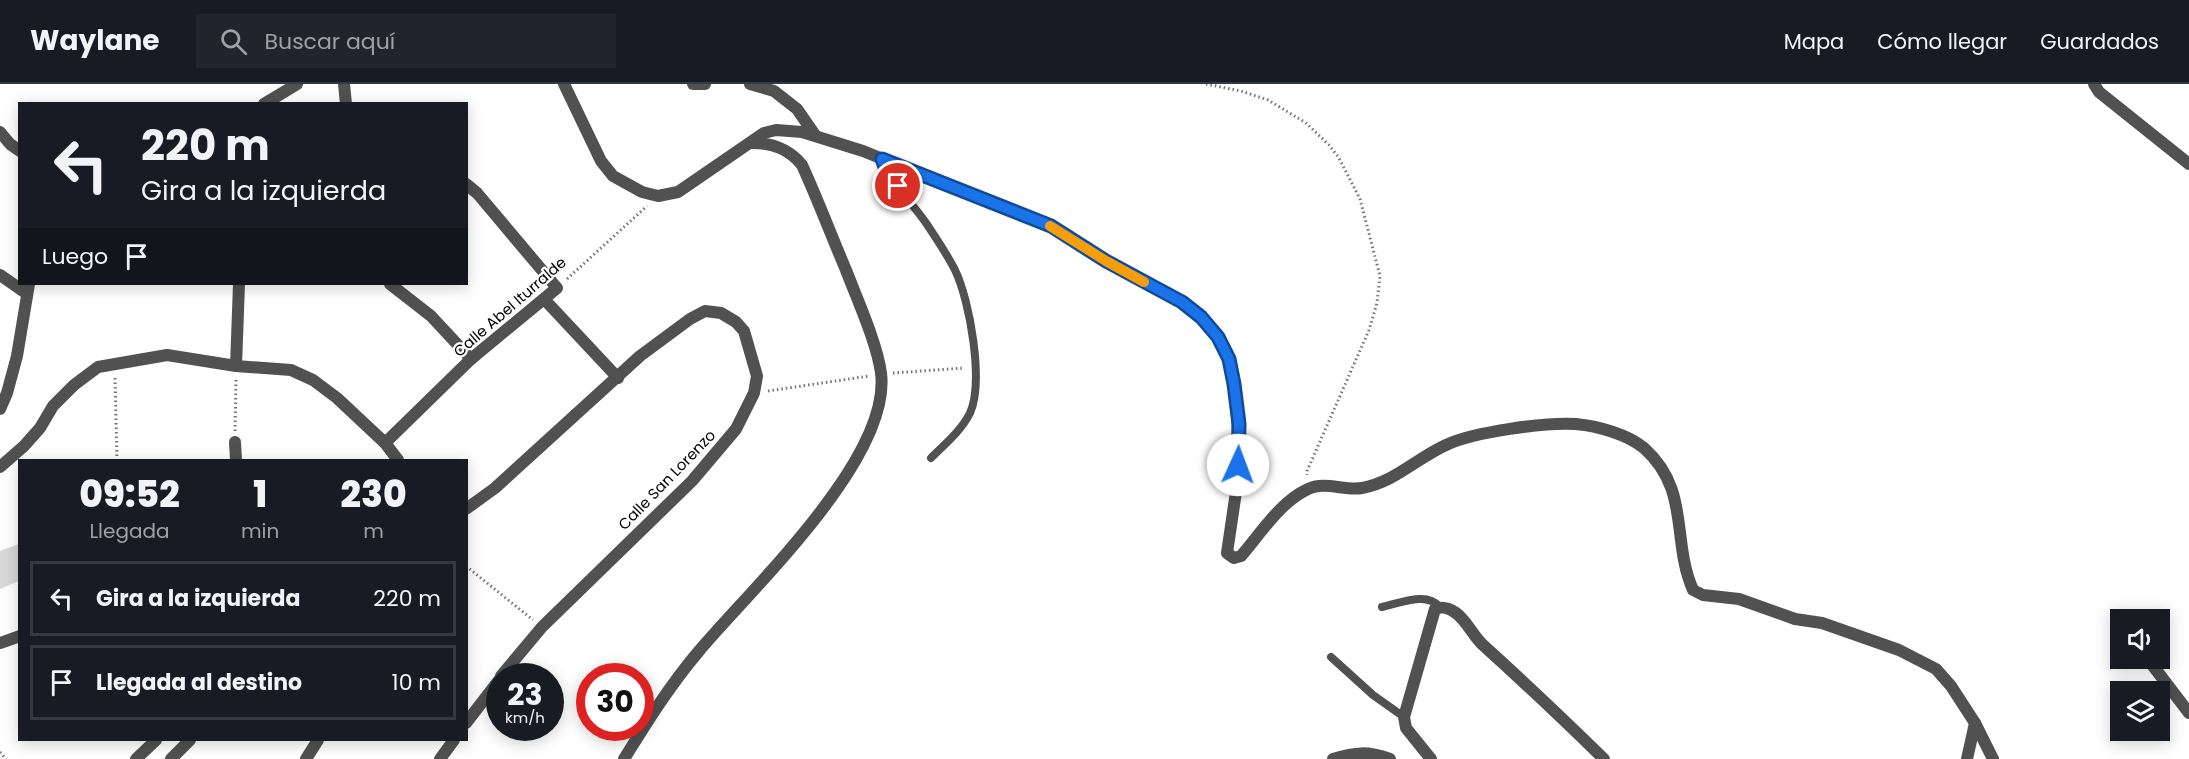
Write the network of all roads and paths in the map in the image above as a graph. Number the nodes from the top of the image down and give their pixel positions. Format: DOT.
graph roads {
  1 [pos="297,84"];
  2 [pos="344,84"];
  3 [pos="564,84"];
  4 [pos="693,84"];
  5 [pos="705,84"];
  6 [pos="750,84"];
  7 [pos="1206,84"];
  8 [pos="2094,84"];
  9 [pos="267,102"];
  10 [pos="346,102"];
  11 [pos="0,132"];
  12 [pos="814,135"];
  13 [pos="752,143"];
  14 [pos="18,150"];
  15 [pos="882,159"];
  16 [pos="2189,164"];
  17 [pos="468,186"];
  18 [pos="658,196"];
  19 [pos="0,275"];
  20 [pos="18,284"];
  21 [pos="239,285"];
  22 [pos="391,285"];
  23 [pos="27,288"];
  24 [pos="557,288"];
  25 [pos="544,299"];
  26 [pos="471,359"];
  27 [pos="114,363"];
  28 [pos="236,366"];
  29 [pos="975,367"];
  30 [pos="881,374"];
  31 [pos="618,378"];
  32 [pos="754,393"];
  33 [pos="0,409"];
  34 [pos="235,442"];
  35 [pos="385,443"];
  36 [pos="931,458"];
  37 [pos="117,459"];
  38 [pos="236,459"];
  39 [pos="397,459"];
  40 [pos="0,467"];
  41 [pos="1310,488"];
  42 [pos="468,508"];
  43 [pos="468,568"];
  44 [pos="1382,607"];
  45 [pos="1440,607"];
  46 [pos="542,627"];
  47 [pos="18,637"];
  48 [pos="0,643"];
  49 [pos="1331,657"];
  50 [pos="512,663"];
  51 [pos="2155,669"];
  52 [pos="486,697"];
  53 [pos="2189,713"];
  54 [pos="1404,717"];
  55 [pos="468,720"];
  56 [pos="1975,723"];
  57 [pos="155,741"];
  58 [pos="189,741"];
  59 [pos="317,741"];
  60 [pos="453,741"];
  61 [pos="0,752"];
  62 [pos="6,759"];
  63 [pos="136,759"];
  64 [pos="171,759"];
  65 [pos="306,759"];
  66 [pos="440,759"];
  67 [pos="624,759"];
  68 [pos="1333,759"];
  69 [pos="1390,759"];
  70 [pos="1431,759"];
  71 [pos="1604,759"];
  72 [pos="1967,759"];
  73 [pos="1993,759"];
  1 -- 9 [label="street"];
  2 -- 10 [label="street"];
  3 -- 18 [label="street"];
  4 -- 5 [label="street"];
  6 -- 12 [label="street"];
  7 -- 41 [label="path"];
  8 -- 16 [label="street"];
  11 -- 14 [label="street"];
  12 -- 13 [label="street"];
  12 -- 15 [label="street"];
  13 -- 18 [label="street"];
  13 -- 30 [label="street"];
  15 -- 29 [label="lane"];
  15 -- 41 [label="street"];
  17 -- 24 [label="street"];
  18 -- 24 [label="path, Calle Abel Iturralde"];
  19 -- 20 [label="street"];
  21 -- 28 [label="street"];
  22 -- 26 [label="street"];
  23 -- 33 [label="street"];
  24 -- 25 [label="street, Calle Abel Iturralde"];
  25 -- 26 [label="street, Calle Abel Iturralde"];
  25 -- 31 [label="street"];
  26 -- 35 [label="street, Calle Abel Iturralde"];
  27 -- 28 [label="street"];
  27 -- 37 [label="path"];
  27 -- 40 [label="street"];
  28 -- 34 [label="path"];
  28 -- 35 [label="street"];
  29 -- 30 [label="path"];
  29 -- 36 [label="lane"];
  30 -- 32 [label="path"];
  30 -- 67 [label="street"];
  31 -- 32 [label="street, Calle San Lorenzo"];
  31 -- 42 [label="street, Calle San Lorenzo"];
  32 -- 46 [label="street, Calle San Lorenzo"];
  34 -- 38 [label="street"];
  35 -- 39 [label="street"];
  41 -- 56 [label="street"];
  43 -- 46 [label="path"];
  44 -- 45 [label="lane"];
  45 -- 54 [label="street"];
  45 -- 71 [label="street"];
  46 -- 50 [label="street, Calle San Lorenzo"];
  47 -- 48 [label="street"];
  49 -- 54 [label="lane"];
  51 -- 53 [label="street"];
  52 -- 55 [label="street, Calle San Lorenzo"];
  54 -- 70 [label="street"];
  56 -- 72 [label="street"];
  56 -- 73 [label="street"];
  57 -- 63 [label="street"];
  58 -- 64 [label="street"];
  59 -- 65 [label="street"];
  60 -- 66 [label="street"];
  61 -- 62 [label="path"];
  68 -- 69 [label="street"];
}
